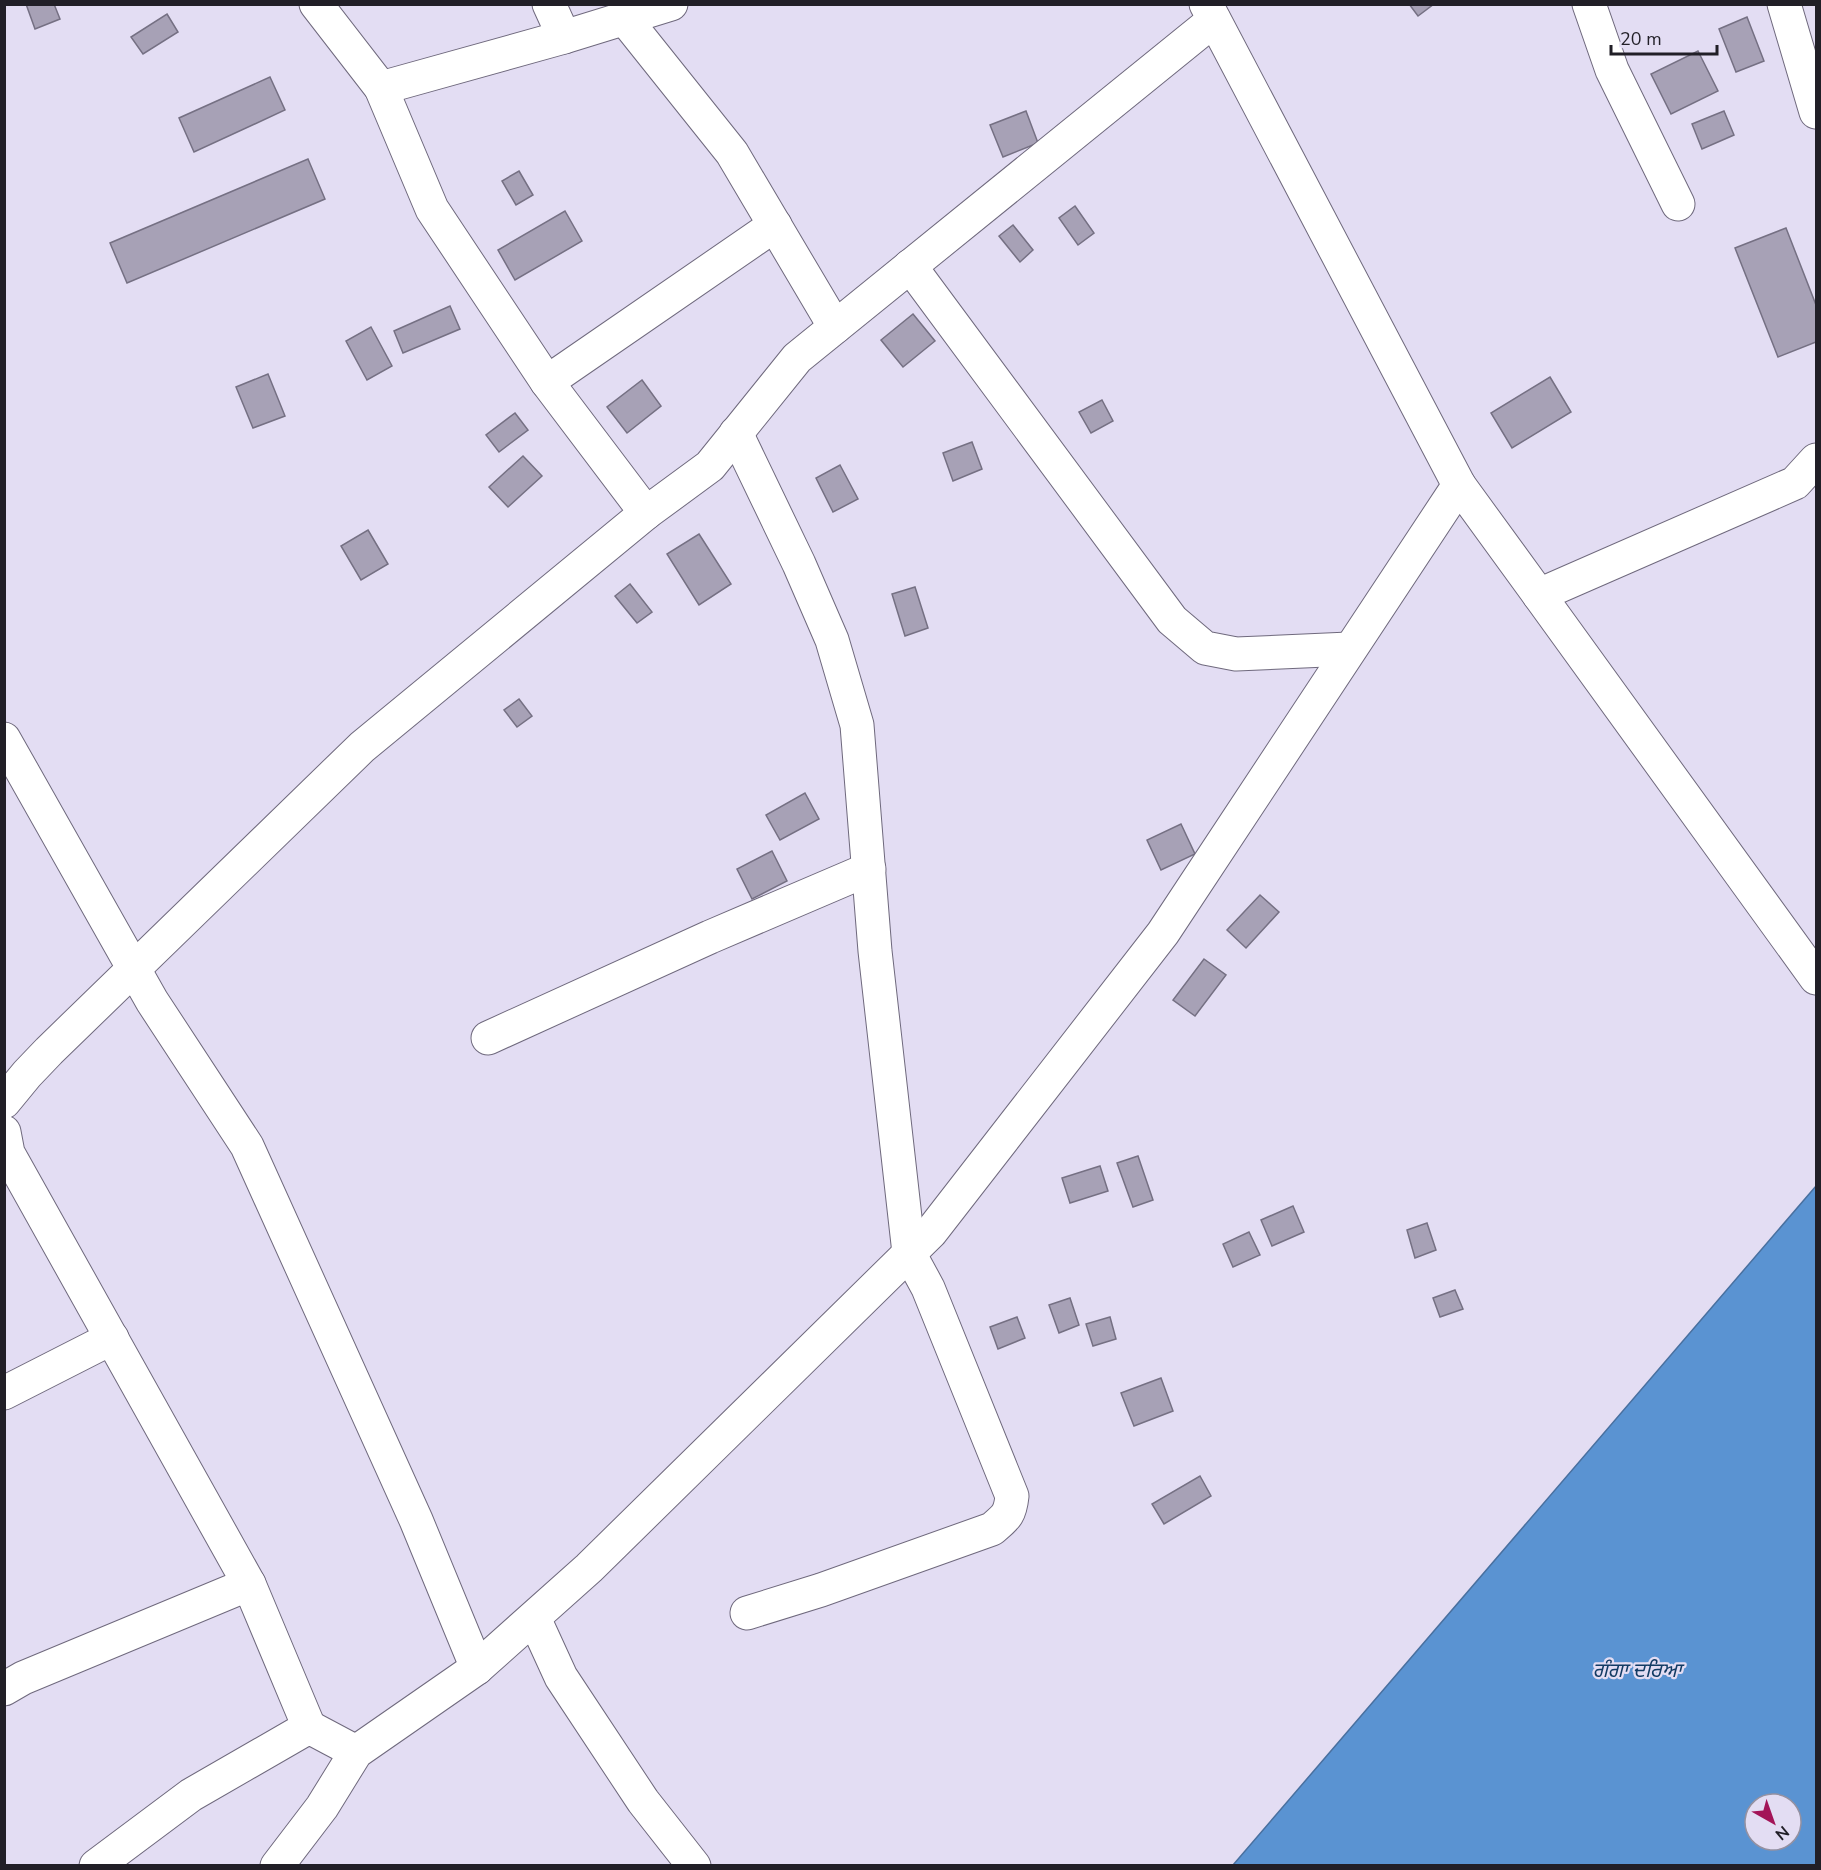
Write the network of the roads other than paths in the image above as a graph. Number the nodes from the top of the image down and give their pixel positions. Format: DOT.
graph roads {
  1 [pos="316,4"];
  2 [pos="549,4"];
  3 [pos="671,4"];
  4 [pos="1588,4"];
  5 [pos="1784,4"];
  6 [pos="1210,12"];
  7 [pos="625,19"];
  8 [pos="564,37"];
  9 [pos="381,88"];
  10 [pos="1816,112"];
  11 [pos="1678,204"];
  12 [pos="774,225"];
  13 [pos="910,266"];
  14 [pos="835,327"];
  15 [pos="547,382"];
  16 [pos="736,433"];
  17 [pos="1809,476"];
  18 [pos="1459,485"];
  19 [pos="646,513"];
  20 [pos="1539,595"];
  21 [pos="1349,650"];
  22 [pos="4,739"];
  23 [pos="869,869"];
  24 [pos="134,968"];
  25 [pos="1816,978"];
  26 [pos="488,1038"];
  27 [pos="4,1102"];
  28 [pos="4,1132"];
  29 [pos="909,1253"];
  30 [pos="112,1338"];
  31 [pos="4,1393"];
  32 [pos="249,1584"];
  33 [pos="747,1613"];
  34 [pos="534,1618"];
  35 [pos="477,1668"];
  36 [pos="4,1689"];
  37 [pos="309,1727"];
  38 [pos="356,1752"];
  39 [pos="96,1866"];
  40 [pos="276,1866"];
  41 [pos="694,1866"];
  1 -- 9 [label="street"];
  2 -- 8 [label="street"];
  3 -- 7 [label="street"];
  4 -- 11 [label="street"];
  5 -- 10 [label="street"];
  6 -- 13 [label="street"];
  6 -- 18 [label="street"];
  7 -- 8 [label="street"];
  7 -- 12 [label="street"];
  8 -- 9 [label="street"];
  9 -- 15 [label="street"];
  12 -- 14 [label="street"];
  12 -- 15 [label="street"];
  13 -- 14 [label="street"];
  13 -- 21 [label="street"];
  14 -- 16 [label="street"];
  15 -- 19 [label="street"];
  16 -- 19 [label="street"];
  16 -- 23 [label="street"];
  17 -- 20 [label="street"];
  18 -- 20 [label="street"];
  18 -- 21 [label="street"];
  19 -- 24 [label="street"];
  20 -- 25 [label="street"];
  21 -- 29 [label="street"];
  22 -- 24 [label="street"];
  23 -- 26 [label="street"];
  23 -- 29 [label="street"];
  24 -- 27 [label="street"];
  24 -- 35 [label="street"];
  28 -- 30 [label="street"];
  29 -- 33 [label="street"];
  29 -- 34 [label="street"];
  30 -- 31 [label="street"];
  30 -- 32 [label="street"];
  32 -- 36 [label="street"];
  32 -- 37 [label="street"];
  34 -- 35 [label="street"];
  34 -- 41 [label="street"];
  35 -- 38 [label="street"];
  37 -- 38 [label="street"];
  37 -- 39 [label="street"];
  38 -- 40 [label="street"];
}
